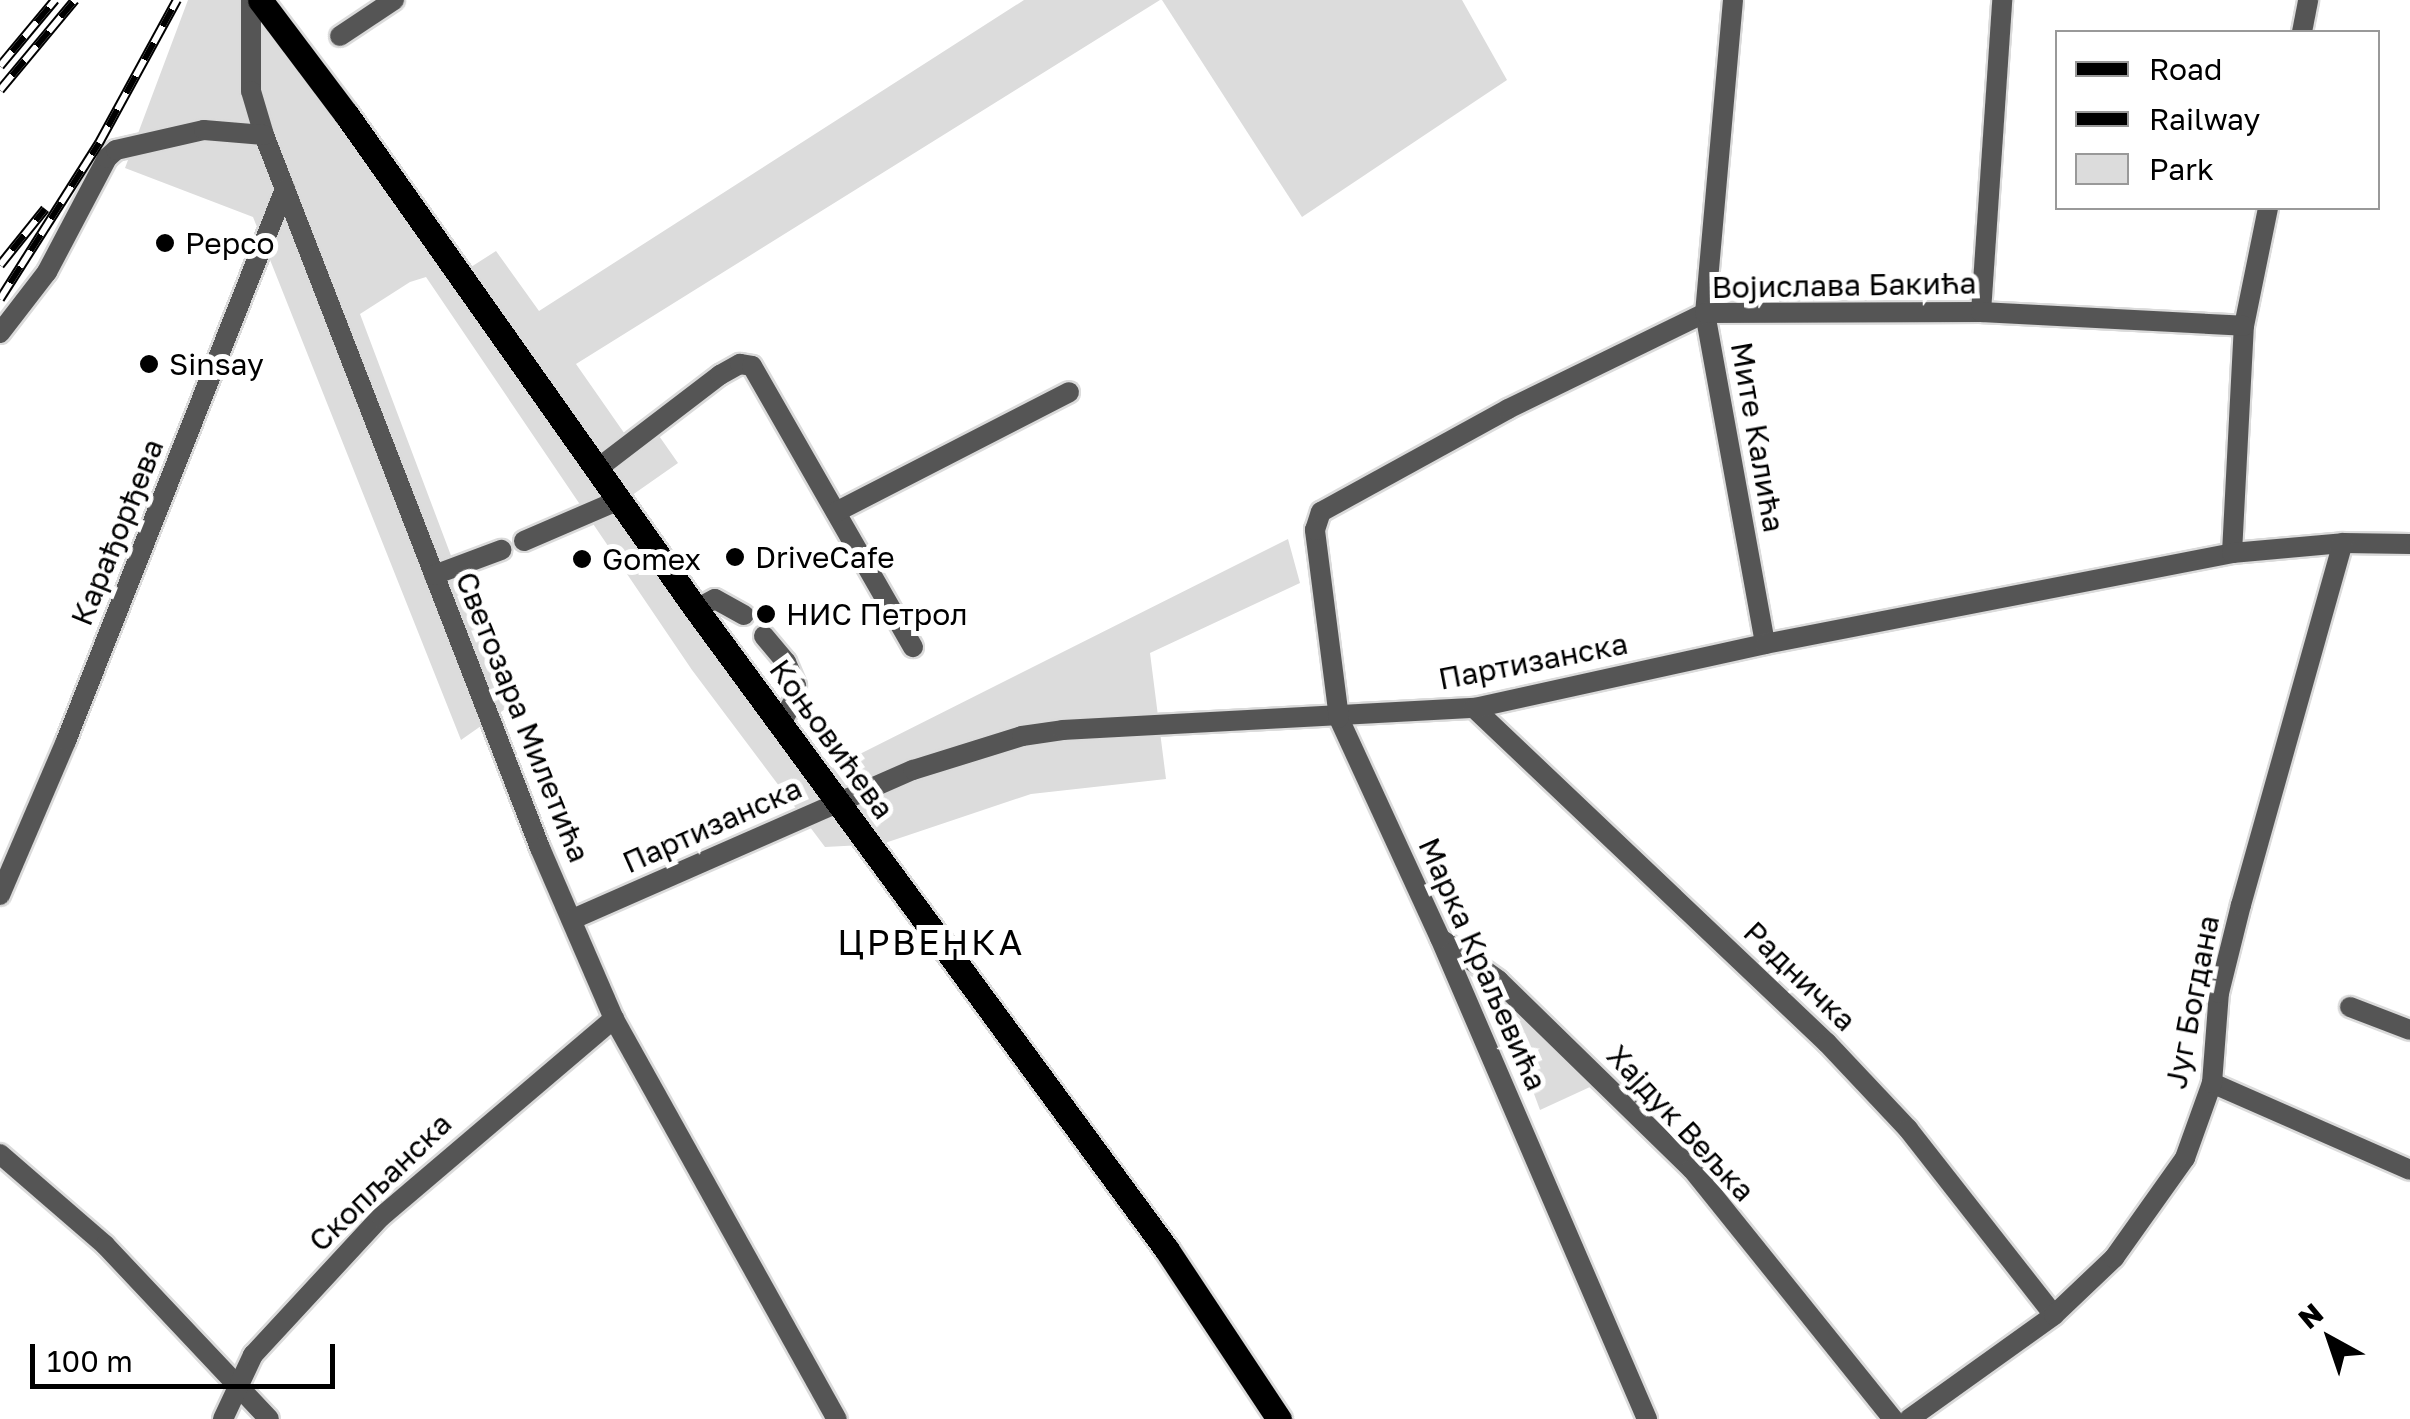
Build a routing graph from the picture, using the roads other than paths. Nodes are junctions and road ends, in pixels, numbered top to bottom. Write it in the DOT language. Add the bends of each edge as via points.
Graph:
graph roads {
  1 [pos="250,0"];
  2 [pos="260,0"];
  3 [pos="394,0"];
  4 [pos="1733,0"];
  5 [pos="2002,0"];
  6 [pos="2308,0"];
  7 [pos="2302,30"];
  8 [pos="340,36"];
  9 [pos="264,135"];
  10 [pos="284,190"];
  11 [pos="2268,210"];
  12 [pos="1981,312"];
  13 [pos="1705,313"];
  14 [pos="2244,326"];
  15 [pos="0,333"];
  16 [pos="1069,392"];
  17 [pos="597,469"];
  18 [pos="619,500"];
  19 [pos="836,512"];
  20 [pos="1318,520"];
  21 [pos="524,541"];
  22 [pos="2343,543"];
  23 [pos="2410,544"];
  24 [pos="500,550"];
  25 [pos="2232,553"];
  26 [pos="434,575"];
  27 [pos="696,608"];
  28 [pos="744,616"];
  29 [pos="764,636"];
  30 [pos="1764,644"];
  31 [pos="913,647"];
  32 [pos="1474,708"];
  33 [pos="1340,718"];
  34 [pos="780,723"];
  35 [pos="838,803"];
  36 [pos="0,895"];
  37 [pos="572,919"];
  38 [pos="1440,938"];
  39 [pos="2350,1007"];
  40 [pos="614,1019"];
  41 [pos="2410,1030"];
  42 [pos="2212,1083"];
  43 [pos="0,1154"];
  44 [pos="2410,1170"];
  45 [pos="2054,1315"];
  46 [pos="237,1387"];
  47 [pos="223,1419"];
  48 [pos="269,1419"];
  49 [pos="838,1419"];
  50 [pos="1279,1419"];
  51 [pos="1648,1419"];
  52 [pos="1893,1419"];
  53 [pos="1909,1419"];
  1 -- 9 [label="street, Светозара Милетића" via="250,91"];
  2 -- 17 [label="main road, Коњовићева"];
  3 -- 8 [label="street"];
  4 -- 13 [label="street, Мите Калића"];
  5 -- 12 [label="street"];
  6 -- 7 [label="street"];
  9 -- 10 [label="street, Светозара Милетића"];
  9 -- 15 [label="street" via="204,130 116,150 48,272"];
  10 -- 26 [label="street, Светозара Милетића"];
  10 -- 36 [label="street, Карађорђева"];
  11 -- 14 [label="street"];
  12 -- 13 [label="street, Војислава Бакића"];
  12 -- 14 [label="street, Војислава Бакића"];
  13 -- 20 [label="street, Војислава Бакића" via="1330,504"];
  13 -- 30 [label="street, Мите Калића"];
  14 -- 25 [label="street"];
  16 -- 19 [label="street"];
  17 -- 18 [label="main road, Коњовићева"];
  17 -- 19 [label="street" via="720,375 740,364 752,366"];
  18 -- 21 [label="street"];
  18 -- 27 [label="main road, Коњовићева"];
  19 -- 31 [label="street"];
  20 -- 33 [label="street, Марка Краљевића"];
  22 -- 23 [label="street, Партизанска"];
  22 -- 25 [label="street, Партизанска"];
  22 -- 42 [label="street, Југ Богдана" via="2219,993"];
  24 -- 26 [label="street"];
  25 -- 30 [label="street, Партизанска"];
  26 -- 37 [label="street, Светозара Милетића"];
  27 -- 28 [label="street" via="715,599"];
  27 -- 34 [label="main road, Коњовићева"];
  29 -- 34 [label="street" via="796,686"];
  30 -- 32 [label="street, Партизанска"];
  32 -- 33 [label="street, Партизанска"];
  32 -- 45 [label="street, Радничка" via="1828,1042 1908,1130"];
  33 -- 35 [label="street, Партизанска" via="1022,736 946,757"];
  33 -- 38 [label="street, Марка Краљевића"];
  34 -- 35 [label="main road, Коњовићева"];
  35 -- 37 [label="street, Партизанска"];
  35 -- 50 [label="main road, Коњовићева" via="1168,1250"];
  37 -- 40 [label="street, Светозара Милетића"];
  38 -- 51 [label="street, Марка Краљевића"];
  38 -- 52 [label="street, Хајдук Вељка" via="1498,980 1692,1169"];
  39 -- 41 [label="street"];
  40 -- 46 [label="street, Скопљанска" via="380,1218 253,1354"];
  40 -- 49 [label="street, Светозара Милетића"];
  42 -- 44 [label="street"];
  42 -- 45 [label="street, Југ Богдана" via="2185,1158 2154,1208"];
  43 -- 46 [label="street" via="105,1246"];
  45 -- 53 [label="street, Југ Богдана"];
  46 -- 47 [label="street, Скопљанска"];
  46 -- 48 [label="street"];
}
